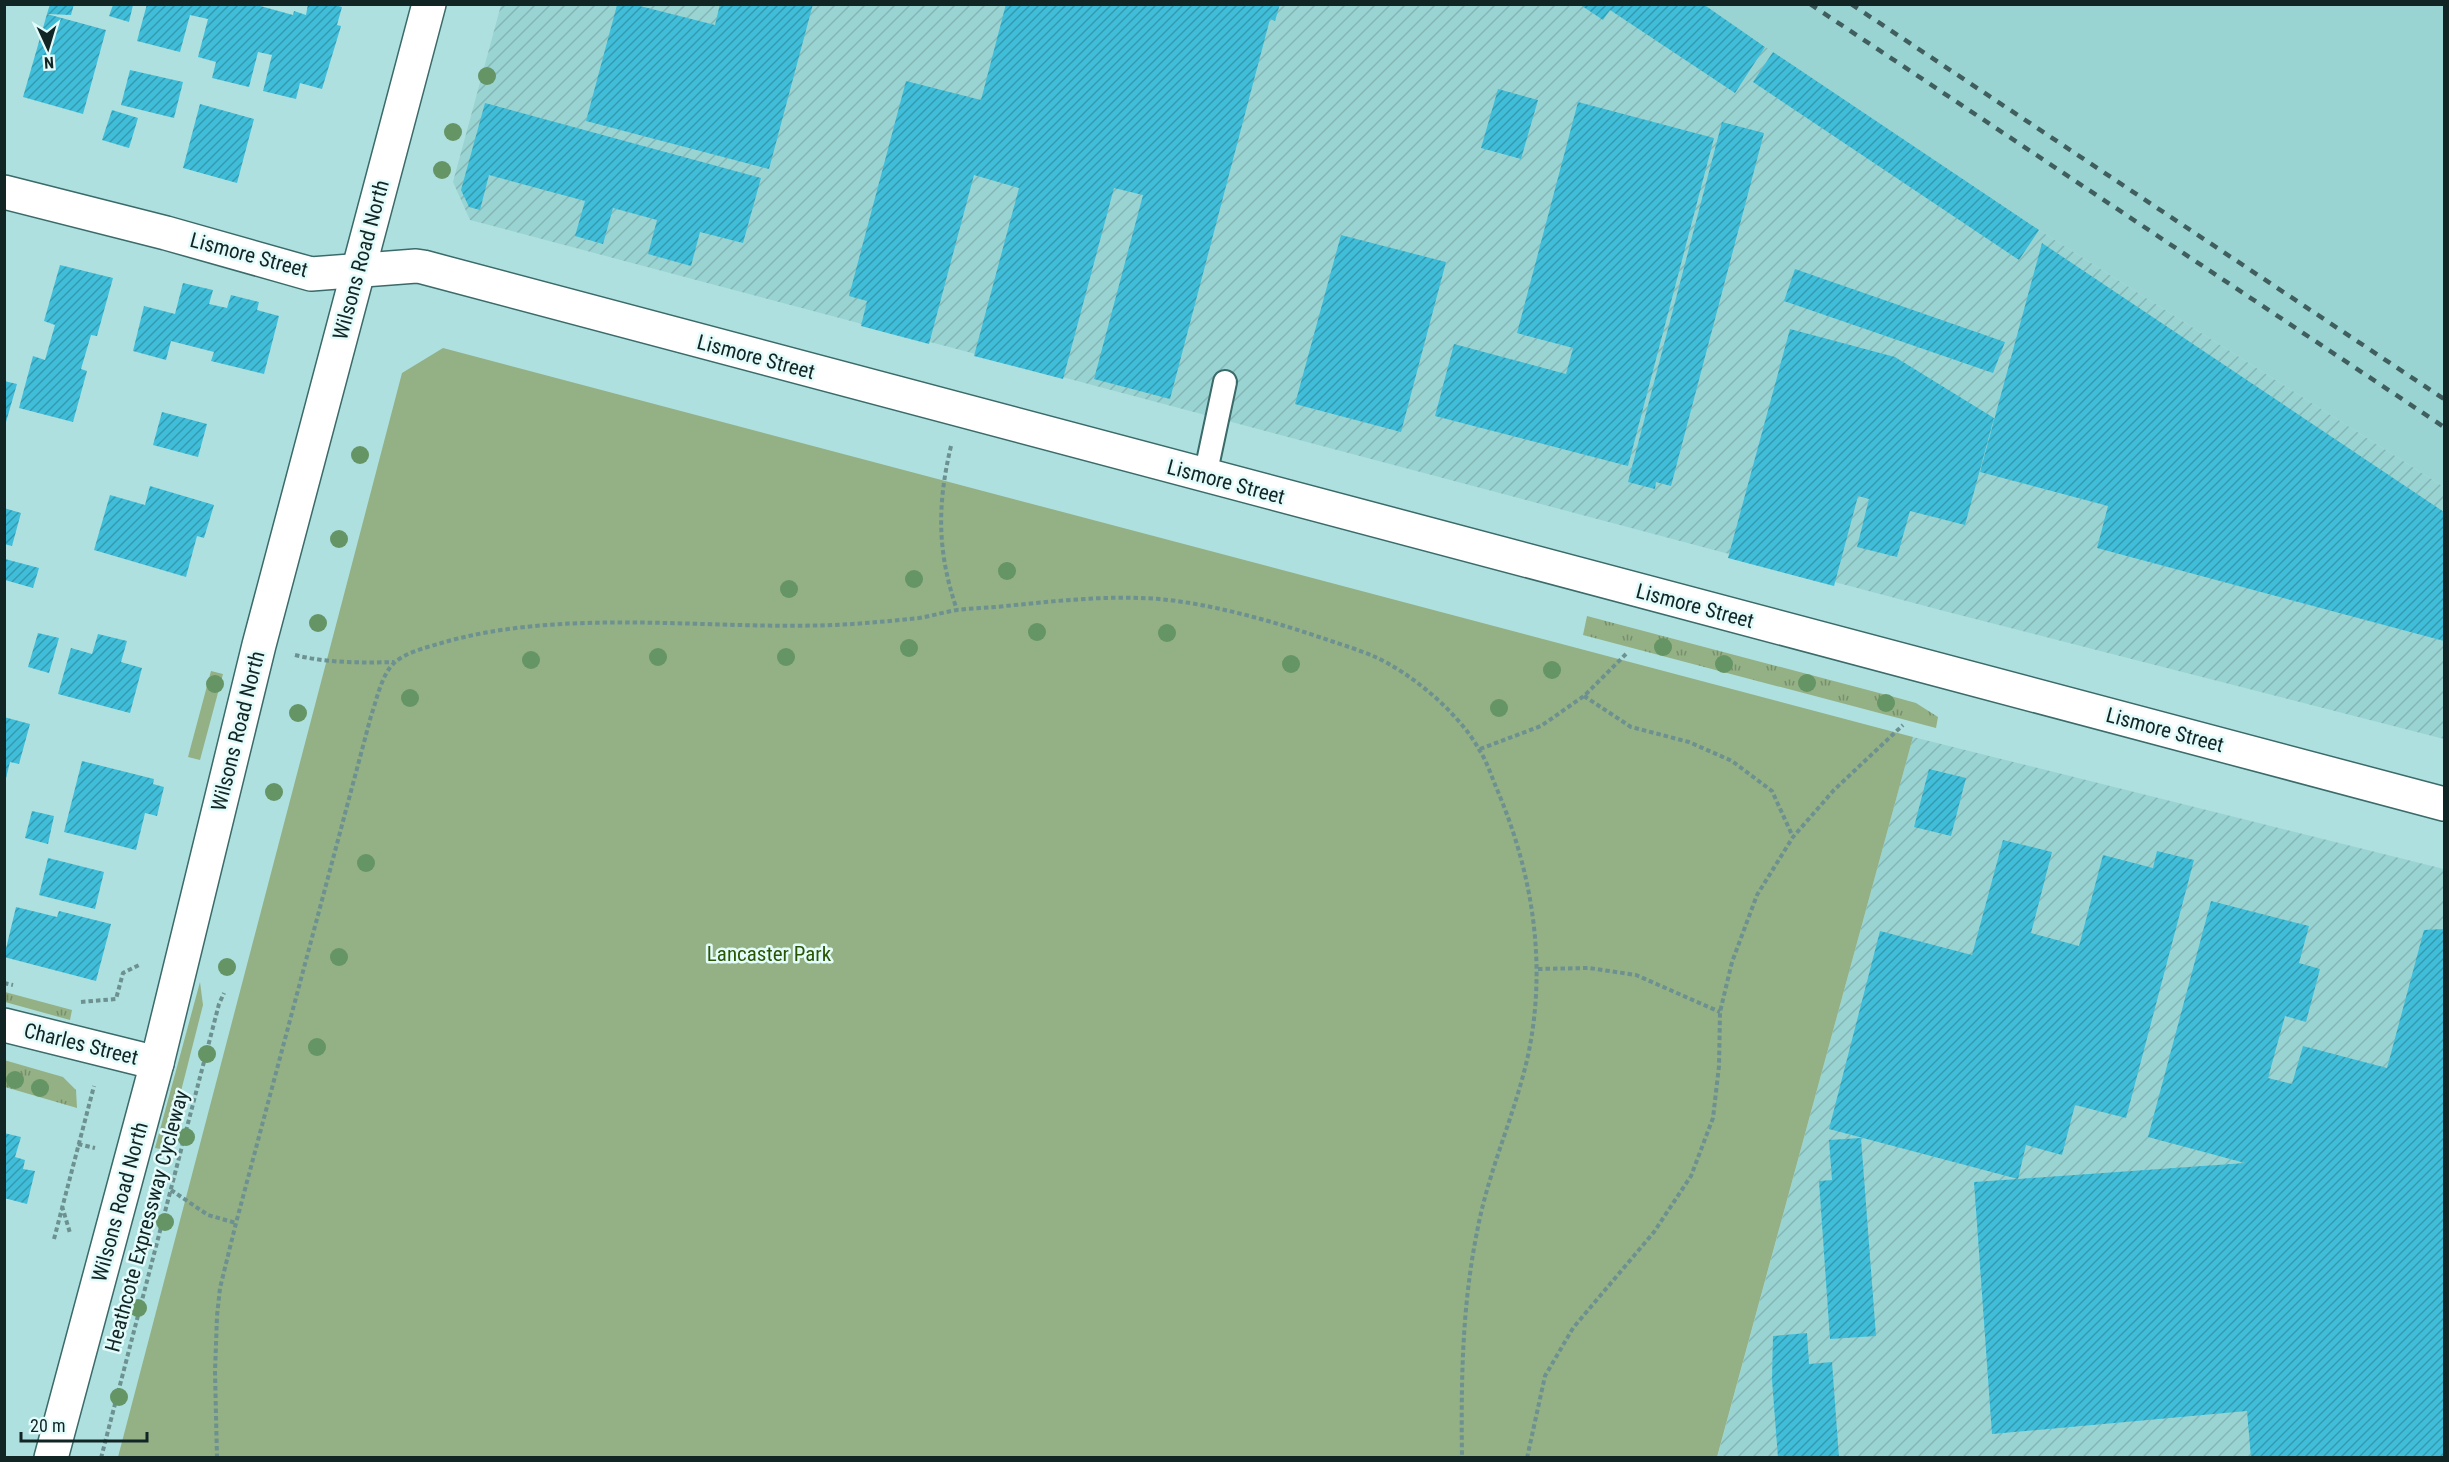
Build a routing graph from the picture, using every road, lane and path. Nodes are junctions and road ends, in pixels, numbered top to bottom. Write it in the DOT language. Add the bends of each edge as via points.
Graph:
graph roads {
  1 [pos="429,4"];
  2 [pos="4,192"];
  3 [pos="358,271"];
  4 [pos="1224,382"];
  5 [pos="960,411"];
  6 [pos="1204,476"];
  7 [pos="957,610"];
  8 [pos="259,645"];
  9 [pos="1628,652"];
  10 [pos="395,662"];
  11 [pos="1584,696"];
  12 [pos="1903,725"];
  13 [pos="1480,749"];
  14 [pos="2445,804"];
  15 [pos="1793,837"];
  16 [pos="1538,969"];
  17 [pos="123,972"];
  18 [pos="4,983"];
  19 [pos="16,986"];
  20 [pos="224,993"];
  21 [pos="71,1000"];
  22 [pos="1720,1012"];
  23 [pos="4,1024"];
  24 [pos="157,1063"];
  25 [pos="93,1090"];
  26 [pos="78,1144"];
  27 [pos="103,1151"];
  28 [pos="171,1190"];
  29 [pos="62,1206"];
  30 [pos="66,1220"];
  31 [pos="236,1223"];
  32 [pos="54,1239"];
  33 [pos="1462,1457"];
  34 [pos="51,1458"];
  35 [pos="101,1458"];
  36 [pos="217,1458"];
  37 [pos="1527,1458"];
  1 -- 3 [label="street, Wilsons Road North"];
  2 -- 3 [label="street, Lismore Street" via="311,274"];
  3 -- 5 [label="street, Lismore Street" via="423,267"];
  3 -- 8 [label="street, Wilsons Road North"];
  4 -- 6 [label="lane"];
  5 -- 6 [label="street, Lismore Street"];
  5 -- 7 [label="path" via="947,463 939,528"];
  6 -- 14 [label="street, Lismore Street"];
  7 -- 10 [label="path" via="834,625 610,624 519,628 448,641"];
  7 -- 13 [label="path" via="1043,601 1161,599 1258,620 1376,657 1440,702"];
  8 -- 10 [label="path" via="312,659"];
  8 -- 24 [label="street, Wilsons Road North"];
  9 -- 11 [label="path"];
  10 -- 31 [label="path" via="384,677 371,716"];
  11 -- 13 [label="path" via="1541,726"];
  11 -- 15 [label="path" via="1631,727 1689,742 1732,761 1772,790"];
  12 -- 15 [label="path" via="1834,790"];
  13 -- 16 [label="path" via="1505,808 1525,874"];
  15 -- 22 [label="path" via="1757,895 1732,962"];
  16 -- 22 [label="path" via="1589,968 1636,975"];
  16 -- 33 [label="path" via="1527,1062 1479,1220 1470,1268 1461,1368"];
  17 -- 21 [label="path" via="116,999 82,1003"];
  18 -- 19 [label="path"];
  20 -- 28 [label="path, Heathcote Expressway Cycleway"];
  22 -- 37 [label="path" via="1713,1118 1690,1176 1654,1232 1573,1328 1545,1376"];
  23 -- 24 [label="street, Charles Street"];
  24 -- 34 [label="street, Wilsons Road North"];
  25 -- 26 [label="path"];
  26 -- 27 [label="path"];
  26 -- 29 [label="path"];
  28 -- 31 [label="path" via="208,1215"];
  28 -- 35 [label="path, Heathcote Expressway Cycleway"];
  29 -- 30 [label="path"];
  29 -- 32 [label="path"];
  31 -- 36 [label="path" via="217,1316"];
}
